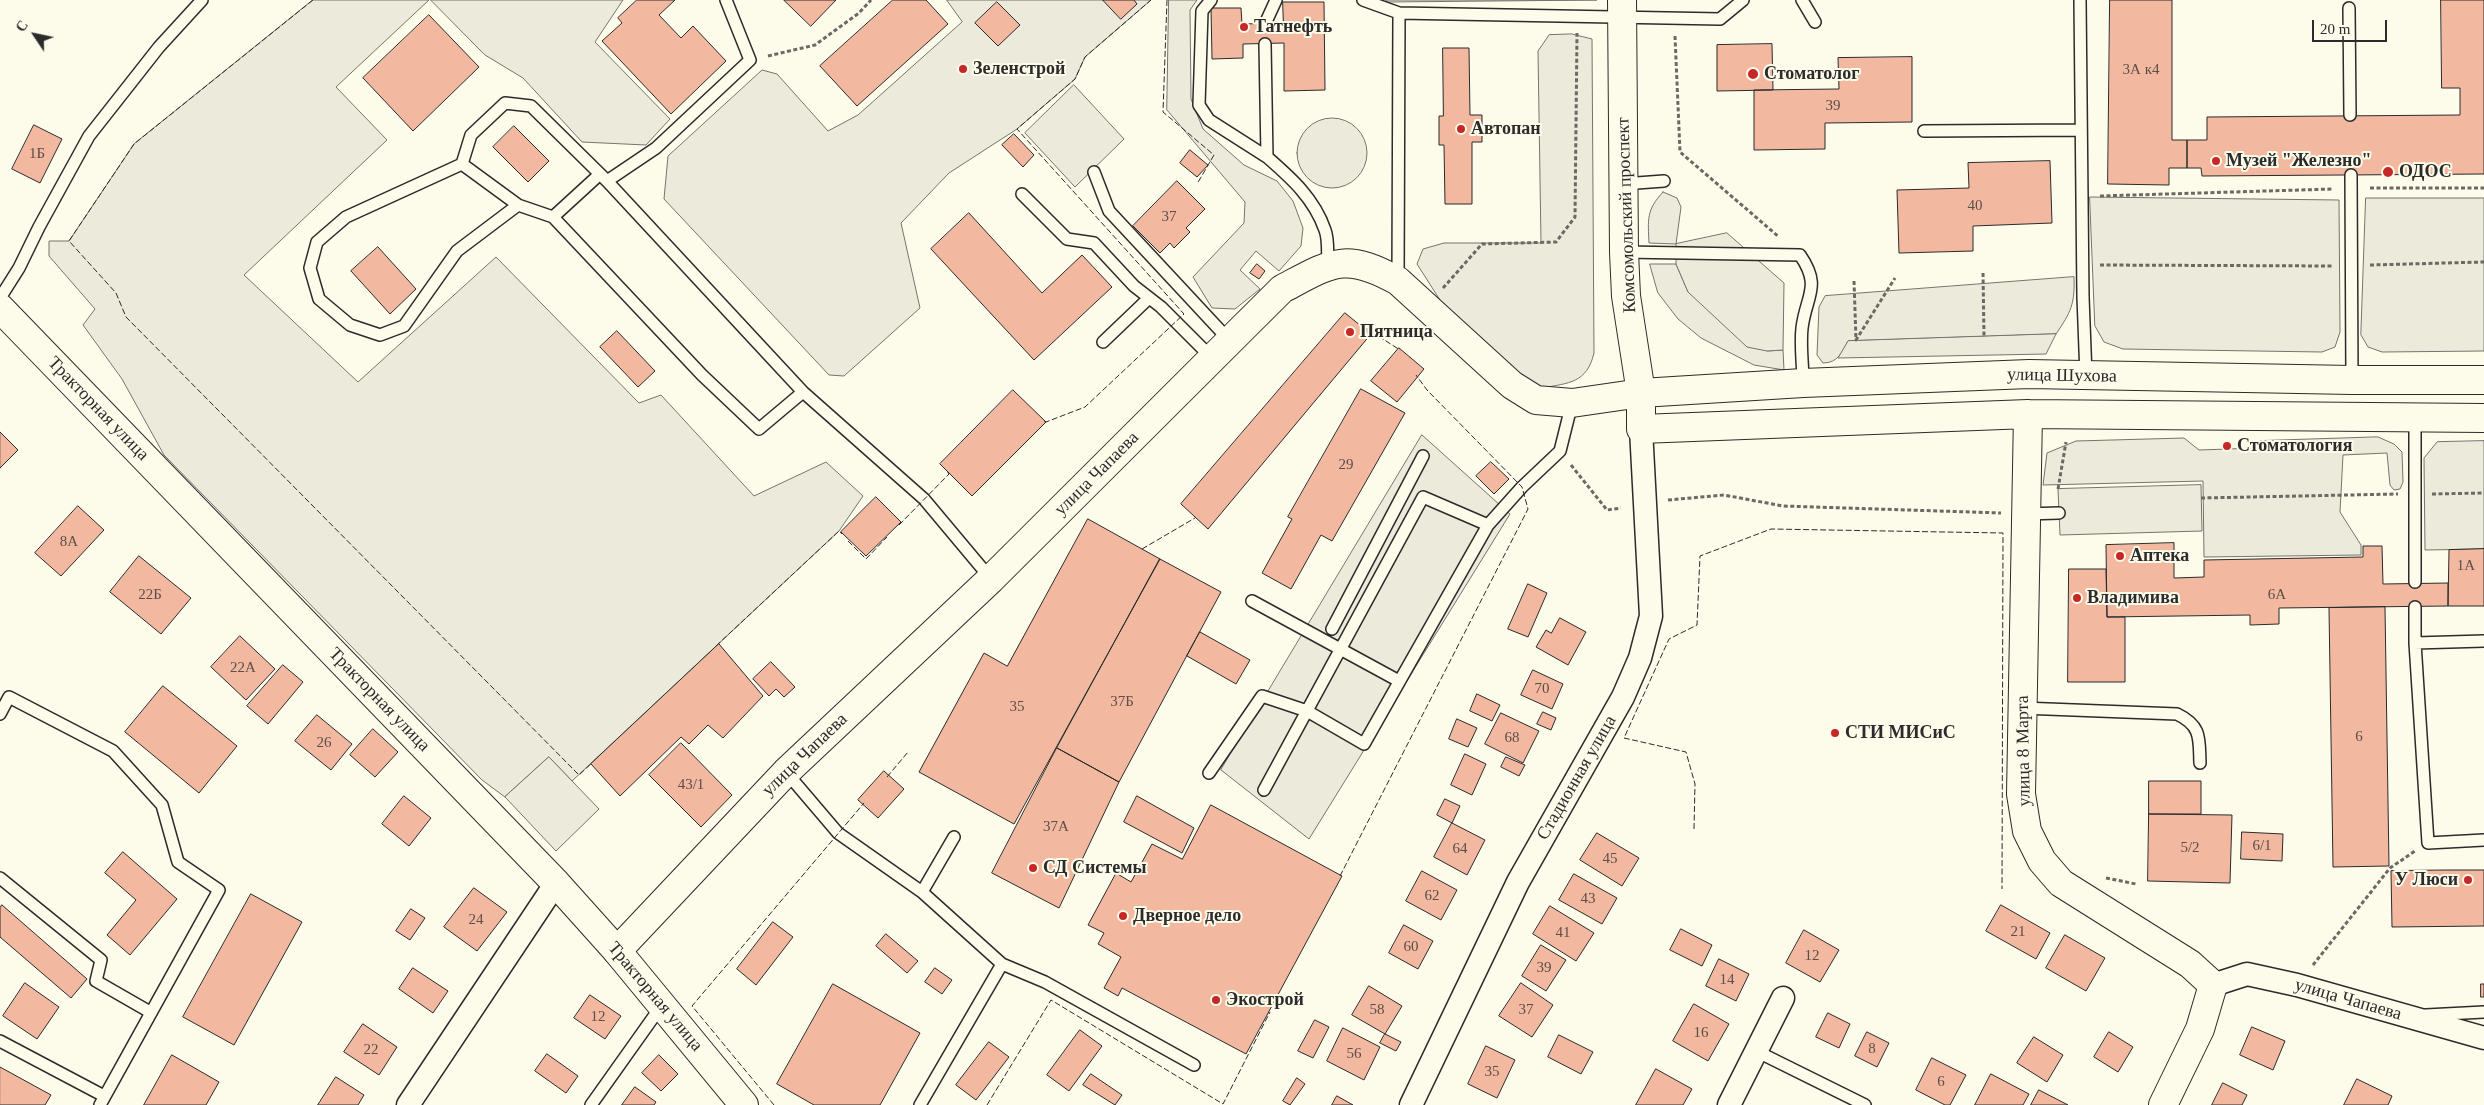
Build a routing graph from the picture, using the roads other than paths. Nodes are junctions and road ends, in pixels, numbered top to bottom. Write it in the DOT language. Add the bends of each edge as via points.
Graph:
graph roads {
  1 [pos="202,0"];
  2 [pos="726,0"];
  3 [pos="1211,0"];
  4 [pos="1276,0"];
  5 [pos="1363,0"];
  6 [pos="1743,0"];
  7 [pos="1802,0"];
  8 [pos="2080,0"];
  9 [pos="2349,8"];
  10 [pos="1622,9"];
  11 [pos="1399,13"];
  12 [pos="1815,22"];
  13 [pos="1265,24"];
  14 [pos="1265,44"];
  15 [pos="2350,116"];
  16 [pos="2081,130"];
  17 [pos="1924,131"];
  18 [pos="1266,157"];
  19 [pos="462,164"];
  20 [pos="1094,172"];
  21 [pos="2351,175"];
  22 [pos="604,178"];
  23 [pos="1664,182"];
  24 [pos="1623,184"];
  25 [pos="1022,194"];
  26 [pos="518,205"];
  27 [pos="552,217"];
  28 [pos="1624,252"];
  29 [pos="1328,265"];
  30 [pos="1398,281"];
  31 [pos="0,298"];
  32 [pos="1149,298"];
  33 [pos="0,308"];
  34 [pos="1103,342"];
  35 [pos="1222,351"];
  36 [pos="2086,376"];
  37 [pos="2352,380"];
  38 [pos="2484,380"];
  39 [pos="1803,383"];
  40 [pos="803,392"];
  41 [pos="1641,392"];
  42 [pos="1572,403"];
  43 [pos="2028,414"];
  44 [pos="2415,418"];
  45 [pos="2484,418"];
  46 [pos="1641,429"];
  47 [pos="1423,456"];
  48 [pos="1405,490"];
  49 [pos="1423,497"];
  50 [pos="2059,513"];
  51 [pos="2026,514"];
  52 [pos="1488,525"];
  53 [pos="991,579"];
  54 [pos="2415,582"];
  55 [pos="1252,601"];
  56 [pos="2415,607"];
  57 [pos="1332,628"];
  58 [pos="2484,641"];
  59 [pos="2415,643"];
  60 [pos="1340,648"];
  61 [pos="1399,681"];
  62 [pos="2022,708"];
  63 [pos="1306,711"];
  64 [pos="0,714"];
  65 [pos="2200,763"];
  66 [pos="786,772"];
  67 [pos="1209,773"];
  68 [pos="1264,790"];
  69 [pos="954,837"];
  70 [pos="2484,840"];
  71 [pos="0,878"];
  72 [pos="556,883"];
  73 [pos="922,892"];
  74 [pos="617,951"];
  75 [pos="1002,964"];
  76 [pos="2213,985"];
  77 [pos="1783,998"];
  78 [pos="662,1005"];
  79 [pos="150,1012"];
  80 [pos="2484,1012"];
  81 [pos="2404,1016"];
  82 [pos="2484,1038"];
  83 [pos="0,1041"];
  84 [pos="1756,1052"];
  85 [pos="1194,1065"];
  86 [pos="102,1100"];
  87 [pos="408,1105"];
  88 [pos="591,1105"];
  89 [pos="744,1105"];
  90 [pos="920,1105"];
  91 [pos="1411,1105"];
  92 [pos="1729,1105"];
  93 [pos="1865,1105"];
  94 [pos="2163,1105"];
  1 -- 31 [label="lane" via="159,47 89,136"];
  2 -- 22 [label="lane" via="750,60 656,148"];
  3 -- 18 [label="lane" via="1202,11 1199,105 1209,120"];
  4 -- 13 [label="lane"];
  5 -- 11 [label="lane"];
  6 -- 10 [label="lane" via="1720,19 1674,18"];
  7 -- 12 [label="lane"];
  8 -- 16 [label="lane"];
  9 -- 15 [label="lane"];
  10 -- 11 [label="lane" via="1577,16"];
  10 -- 24 [label="main road, Комсомольский проспект"];
  11 -- 30 [label="lane"];
  14 -- 18 [label="lane"];
  16 -- 17 [label="lane"];
  16 -- 36 [label="lane"];
  18 -- 29 [label="lane" via="1312,202 1326,231"];
  19 -- 22 [label="lane" via="471,135 505,103 531,106"];
  19 -- 26 [label="lane"];
  19 -- 26 [label="lane" via="346,217 317,242 310,268 319,299 350,325 380,334 404,326 456,251"];
  20 -- 35 [label="lane" via="1109,212"];
  21 -- 37 [label="lane"];
  22 -- 27 [label="lane"];
  22 -- 40 [label="lane"];
  23 -- 24 [label="lane"];
  24 -- 28 [label="main road, Комсомольский проспект"];
  25 -- 32 [label="lane" via="1067,239 1094,243"];
  26 -- 27 [label="lane"];
  27 -- 40 [label="lane" via="702,375 759,429"];
  28 -- 39 [label="lane" via="1800,255 1810,269 1813,284 1802,329"];
  28 -- 41 [label="main road, Комсомольский проспект" via="1626,296"];
  29 -- 30 [label="main road, улица Чапаева" via="1352,263 1375,268"];
  29 -- 35 [label="main road, улица Чапаева" via="1282,289"];
  30 -- 42 [label="main road, улица Чапаева" via="1512,385 1536,400"];
  32 -- 34 [label="lane"];
  32 -- 35 [label="lane"];
  33 -- 72 [label="main road, Тракторная улица"];
  35 -- 53 [label="main road, улица Чапаева"];
  36 -- 37 [label="main road, улица Шухова"];
  36 -- 39 [label="main road, улица Шухова" via="2030,374"];
  37 -- 38 [label="main road, улица Шухова"];
  39 -- 41 [label="main road, улица Шухова"];
  40 -- 53 [label="lane" via="924,499"];
  41 -- 42 [label="main road, улица Чапаева"];
  41 -- 46 [label="main road, Комсомольский проспект"];
  42 -- 52 [label="lane" via="1560,451"];
  43 -- 44 [label="main road"];
  43 -- 46 [label="main road"];
  43 -- 51 [label="main road, улица 8 Марта"];
  44 -- 45 [label="main road"];
  44 -- 54 [label="lane"];
  46 -- 91 [label="street, Стадионная улица" via="1651,616 1640,658 1624,697 1518,882"];
  47 -- 48 [label="lane"];
  48 -- 49 [label="lane"];
  48 -- 57 [label="lane"];
  49 -- 52 [label="lane"];
  49 -- 60 [label="lane"];
  50 -- 51 [label="lane"];
  51 -- 62 [label="main road, улица 8 Марта"];
  52 -- 61 [label="lane"];
  53 -- 66 [label="main road, улица Чапаева"];
  55 -- 60 [label="lane"];
  56 -- 59 [label="lane"];
  58 -- 59 [label="lane"];
  59 -- 70 [label="lane" via="2428,843"];
  60 -- 61 [label="lane"];
  60 -- 63 [label="lane"];
  61 -- 63 [label="lane" via="1364,744"];
  62 -- 65 [label="lane" via="2177,714 2191,720 2199,733"];
  62 -- 76 [label="main road, улица 8 Марта" via="2021,794 2027,831 2042,861 2061,883 2190,964"];
  63 -- 67 [label="lane" via="1262,696"];
  63 -- 68 [label="lane"];
  64 -- 79 [label="lane" via="9,697 113,751 162,804 178,862 219,890"];
  66 -- 73 [label="lane" via="838,833"];
  66 -- 74 [label="main road, улица Чапаева"];
  69 -- 73 [label="lane"];
  71 -- 79 [label="lane" via="101,960 96,981"];
  72 -- 74 [label="main road, Тракторная улица"];
  72 -- 87 [label="street"];
  73 -- 75 [label="lane"];
  74 -- 78 [label="main road, Тракторная улица"];
  75 -- 85 [label="lane" via="1046,982"];
  75 -- 90 [label="lane"];
  76 -- 81 [label="street, улица Чапаева" via="2246,974"];
  76 -- 94 [label="main road" via="2200,1030"];
  77 -- 84 [label="street"];
  78 -- 88 [label="lane"];
  78 -- 89 [label="main road, Тракторная улица"];
  79 -- 86 [label="lane"];
  80 -- 81 [label="lane"];
  81 -- 82 [label="street, улица Чапаева"];
  83 -- 86 [label="lane"];
  84 -- 92 [label="street"];
  84 -- 93 [label="lane"];
}
